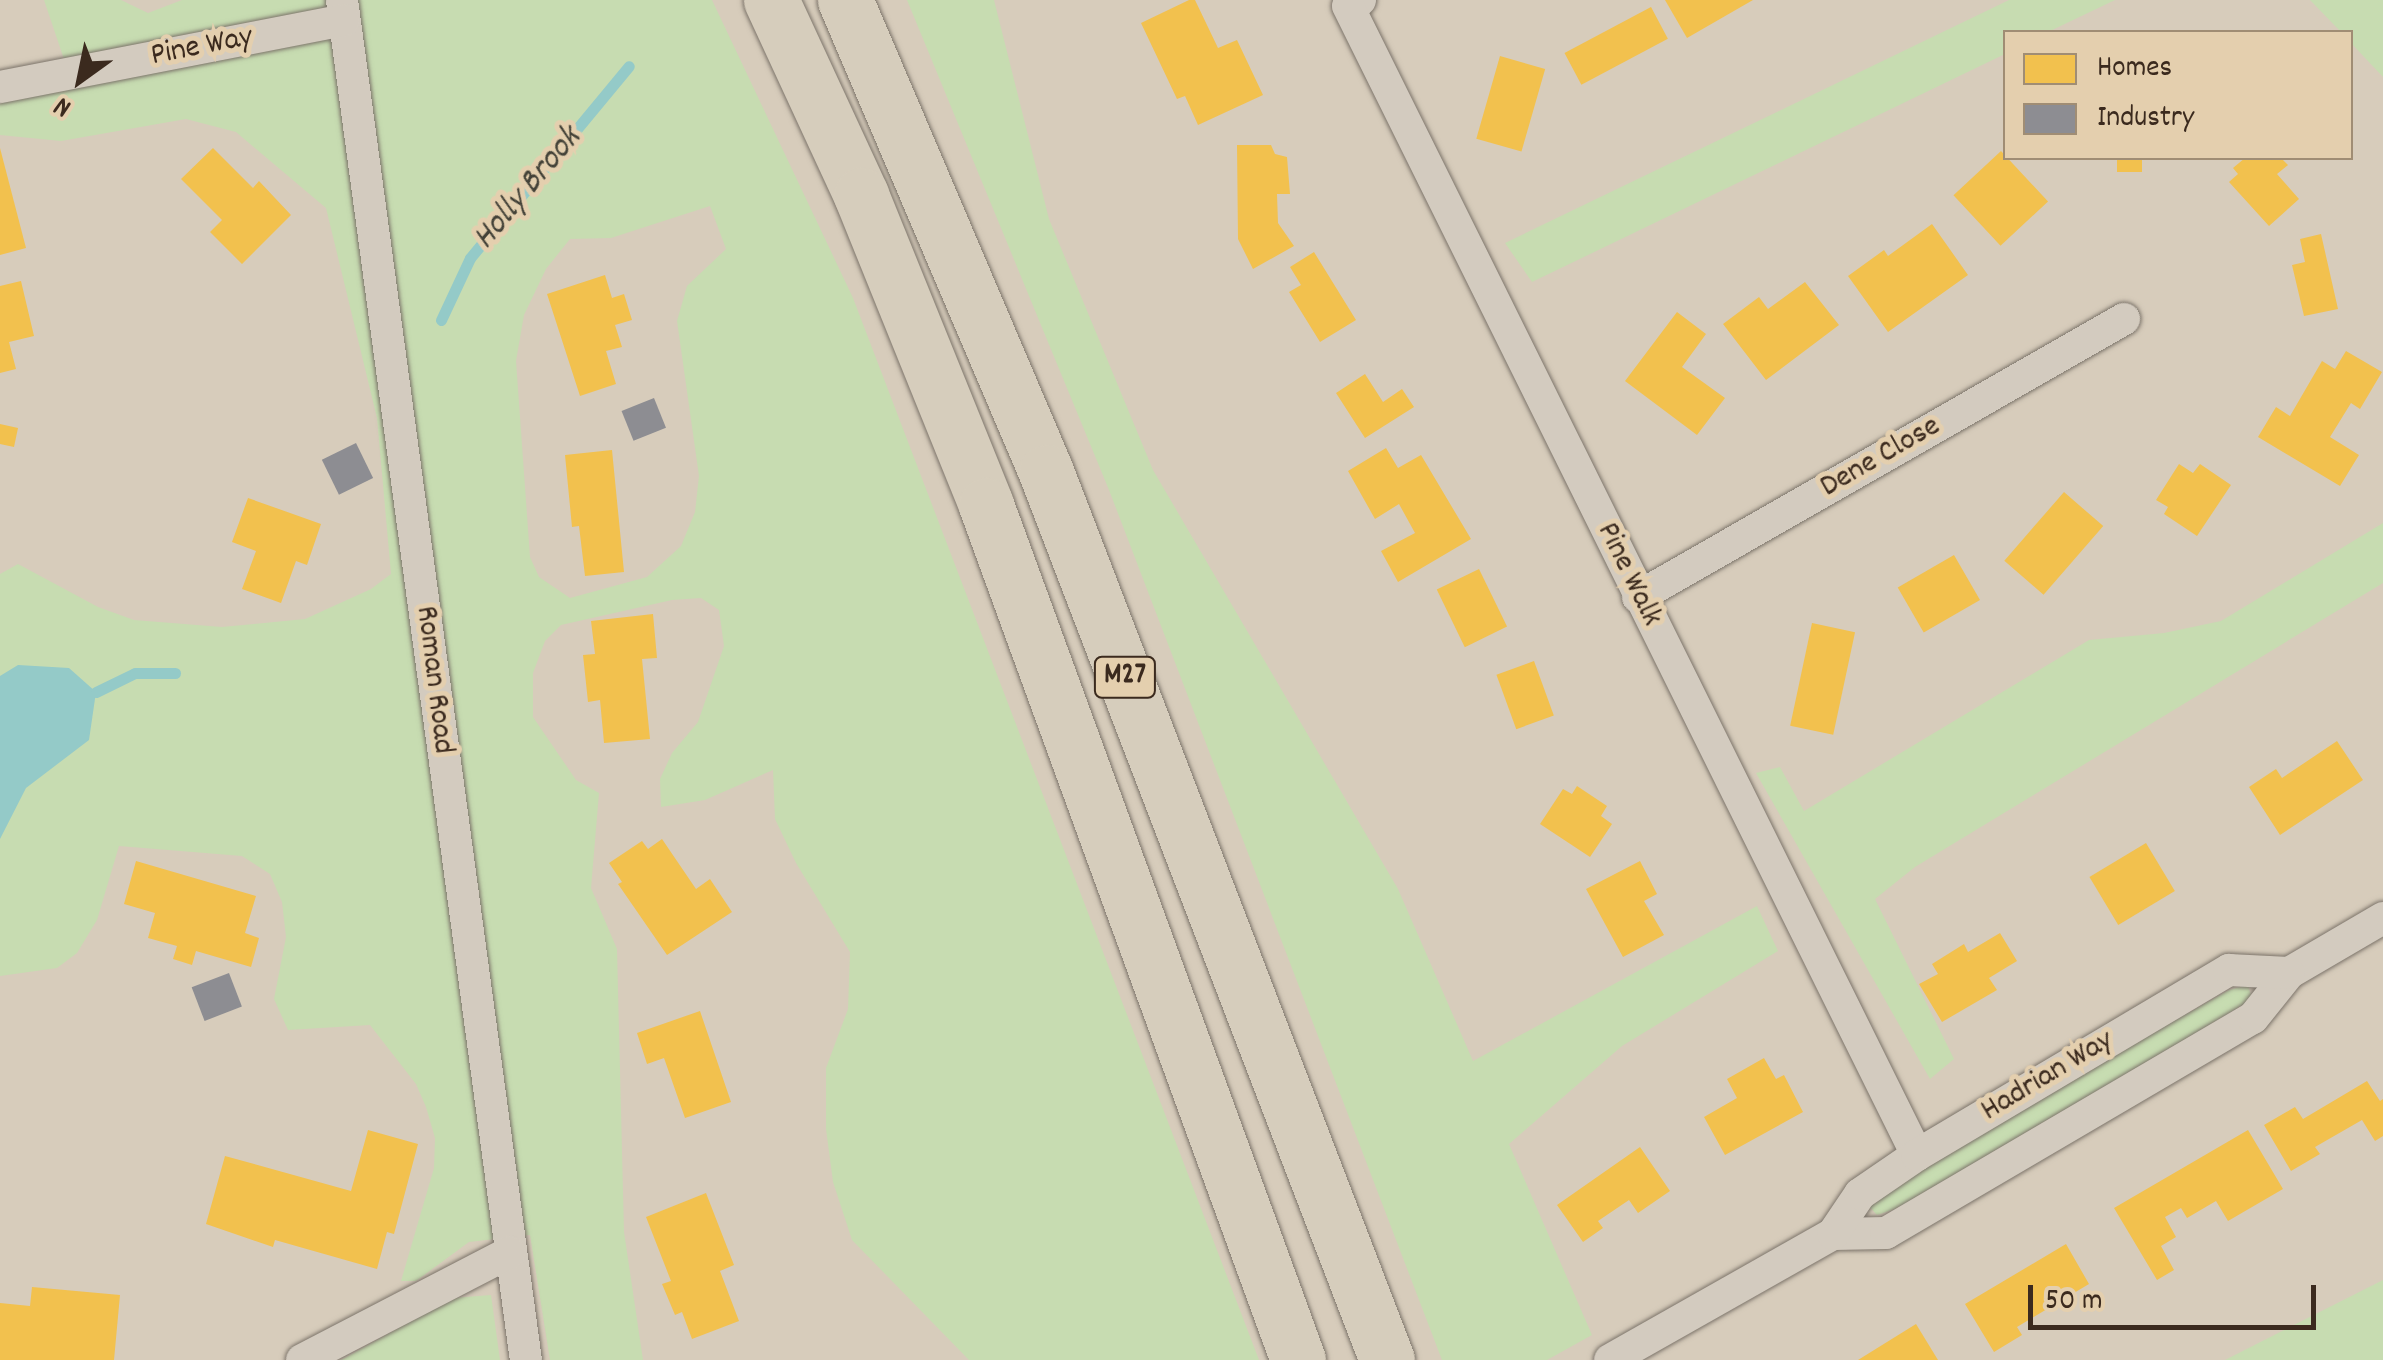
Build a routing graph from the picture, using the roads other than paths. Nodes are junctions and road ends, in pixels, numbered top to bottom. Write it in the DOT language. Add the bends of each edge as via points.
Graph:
graph roads {
  1 [pos="771,0"];
  2 [pos="845,0"];
  3 [pos="1351,2"];
  4 [pos="343,10"];
  5 [pos="0,87"];
  6 [pos="2124,319"];
  7 [pos="1638,597"];
  8 [pos="2383,918"];
  9 [pos="2289,973"];
  10 [pos="1917,1155"];
  11 [pos="1833,1234"];
  12 [pos="510,1252"];
  13 [pos="302,1360"];
  14 [pos="526,1360"];
  15 [pos="1298,1360"];
  16 [pos="1388,1360"];
  17 [pos="1610,1360"];
  1 -- 15 [label="highway, M27" via="861,195 986,504"];
  2 -- 16 [label="highway, M27" via="1046,472"];
  3 -- 7 [label="street, Pine Walk"];
  4 -- 5 [label="street, Pine Way"];
  4 -- 12 [label="street, Roman Road"];
  6 -- 7 [label="street, Dene Close"];
  7 -- 10 [label="street, Pine Walk"];
  8 -- 9 [label="street, Hadrian Way"];
  9 -- 10 [label="street, Hadrian Way" via="2229,970"];
  9 -- 11 [label="street, Hadrian Way" via="2254,1018 1886,1233"];
  10 -- 11 [label="street, Hadrian Way" via="1860,1194"];
  11 -- 17 [label="street, Hadrian Way"];
  12 -- 13 [label="street"];
  12 -- 14 [label="street, Roman Road"];
}
